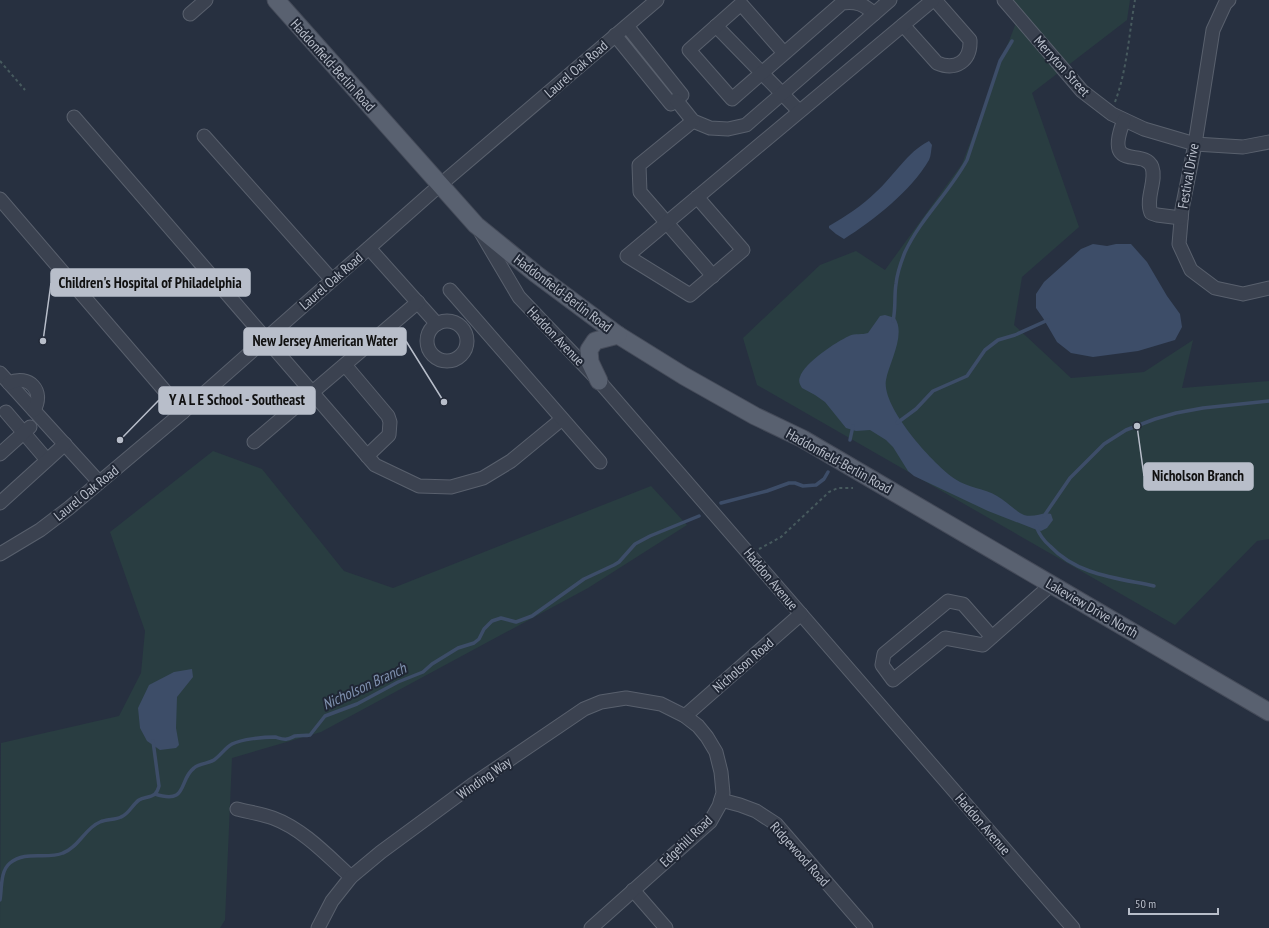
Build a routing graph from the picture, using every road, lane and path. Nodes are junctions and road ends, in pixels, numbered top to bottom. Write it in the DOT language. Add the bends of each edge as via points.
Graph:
graph roads {
  1 [pos="206,0"];
  2 [pos="276,0"];
  3 [pos="657,0"];
  4 [pos="890,0"];
  5 [pos="934,0"];
  6 [pos="1004,0"];
  7 [pos="1135,0"];
  8 [pos="1229,0"];
  9 [pos="190,14"];
  10 [pos="874,14"];
  11 [pos="903,25"];
  12 [pos="627,26"];
  13 [pos="716,26"];
  14 [pos="615,35"];
  15 [pos="784,53"];
  16 [pos="0,61"];
  17 [pos="762,73"];
  18 [pos="26,90"];
  19 [pos="782,93"];
  20 [pos="677,101"];
  21 [pos="799,111"];
  22 [pos="1108,111"];
  23 [pos="74,117"];
  24 [pos="1124,120"];
  25 [pos="693,121"];
  26 [pos="204,136"];
  27 [pos="1269,142"];
  28 [pos="1194,144"];
  29 [pos="440,185"];
  30 [pos="698,197"];
  31 [pos="0,199"];
  32 [pos="1181,218"];
  33 [pos="667,222"];
  34 [pos="476,225"];
  35 [pos="369,248"];
  36 [pos="713,276"];
  37 [pos="332,280"];
  38 [pos="1269,288"];
  39 [pos="450,290"];
  40 [pos="418,302"];
  41 [pos="472,315"];
  42 [pos="437,324"];
  43 [pos="459,326"];
  44 [pos="618,335"];
  45 [pos="266,339"];
  46 [pos="345,365"];
  47 [pos="0,373"];
  48 [pos="599,380"];
  49 [pos="9,383"];
  50 [pos="312,392"];
  51 [pos="23,398"];
  52 [pos="34,410"];
  53 [pos="183,412"];
  54 [pos="3,415"];
  55 [pos="562,419"];
  56 [pos="27,430"];
  57 [pos="254,442"];
  58 [pos="65,444"];
  59 [pos="0,454"];
  60 [pos="367,456"];
  61 [pos="47,460"];
  62 [pos="600,462"];
  63 [pos="99,482"];
  64 [pos="853,488"];
  65 [pos="0,503"];
  66 [pos="914,504"];
  67 [pos="754,546"];
  68 [pos="0,554"];
  69 [pos="1052,584"];
  70 [pos="801,614"];
  71 [pos="992,637"];
  72 [pos="1269,712"];
  73 [pos="684,716"];
  74 [pos="721,800"];
  75 [pos="237,809"];
  76 [pos="351,877"];
  77 [pos="633,890"];
  78 [pos="318,928"];
  79 [pos="591,928"];
  80 [pos="666,928"];
  81 [pos="866,928"];
  82 [pos="1073,928"];
  1 -- 9 [label="street"];
  2 -- 29 [label="main road, Haddonfield-Berlin Road"];
  3 -- 12 [label="street, Laurel Oak Road"];
  4 -- 10 [label="street"];
  5 -- 11 [label="street"];
  5 -- 11 [label="street" via="970,40 968,54 964,60 951,66 937,63"];
  6 -- 22 [label="street, Merryton Street" via="1082,91"];
  7 -- 22 [label="path" via="1119,90 1115,102"];
  8 -- 28 [label="street, Festival Drive" via="1213,30"];
  10 -- 15 [label="street" via="860,3 842,3"];
  10 -- 19 [label="street"];
  11 -- 21 [label="street"];
  12 -- 14 [label="street, Laurel Oak Road"];
  12 -- 20 [label="street" via="682,96"];
  13 -- 15 [label="street" via="741,4"];
  13 -- 17 [label="street"];
  13 -- 17 [label="street" via="689,50 732,99"];
  14 -- 20 [label="street" via="671,104"];
  14 -- 29 [label="street, Laurel Oak Road"];
  15 -- 17 [label="street"];
  16 -- 18 [label="path"];
  17 -- 19 [label="street"];
  19 -- 21 [label="street"];
  19 -- 25 [label="street" via="746,125 728,129 710,128"];
  20 -- 25 [label="street"];
  21 -- 30 [label="street"];
  22 -- 24 [label="street, Merryton Street"];
  23 -- 45 [label="street"];
  24 -- 28 [label="street, Merryton Street" via="1144,129"];
  24 -- 32 [label="street" via="1117,146 1121,153 1147,161 1151,165 1153,171 1149,207 1152,213"];
  25 -- 33 [label="street" via="639,165 640,192"];
  26 -- 37 [label="street"];
  27 -- 28 [label="street, Merryton Street" via="1243,147"];
  28 -- 32 [label="street, Festival Drive"];
  29 -- 34 [label="main road, Haddonfield-Berlin Road"];
  29 -- 35 [label="street, Laurel Oak Road"];
  30 -- 33 [label="street"];
  30 -- 36 [label="street" via="743,250"];
  31 -- 53 [label="street"];
  32 -- 38 [label="street, Festival Drive" via="1179,244 1192,270 1215,288 1243,294"];
  33 -- 36 [label="street"];
  33 -- 36 [label="street" via="627,256 690,295"];
  34 -- 44 [label="main road, Haddonfield-Berlin Road"];
  34 -- 48 [label="street, Haddon Avenue" via="519,297"];
  35 -- 37 [label="street, Laurel Oak Road"];
  35 -- 40 [label="street"];
  37 -- 45 [label="street, Laurel Oak Road"];
  39 -- 41 [label="street"];
  40 -- 42 [label="street"];
  40 -- 46 [label="street"];
  41 -- 43 [label="street"];
  41 -- 55 [label="street"];
  42 -- 43 [label="street" via="448,321"];
  42 -- 43 [label="street" via="429,332 427,344 436,358 448,361 459,357 466,347 466,335"];
  44 -- 48 [label="main road" via="595,342 589,350 590,362"];
  44 -- 66 [label="main road, Haddonfield-Berlin Road" via="684,376 755,416 803,439"];
  45 -- 50 [label="street"];
  45 -- 53 [label="street, Laurel Oak Road"];
  46 -- 50 [label="street"];
  46 -- 60 [label="street" via="388,416 390,422 389,435"];
  47 -- 49 [label="street"];
  48 -- 70 [label="street, Haddon Avenue"];
  49 -- 51 [label="street"];
  49 -- 52 [label="street" via="20,380 31,384 38,393"];
  50 -- 57 [label="street"];
  50 -- 60 [label="street"];
  51 -- 52 [label="street"];
  51 -- 54 [label="street"];
  52 -- 58 [label="street"];
  53 -- 63 [label="street, Laurel Oak Road"];
  54 -- 56 [label="street"];
  55 -- 60 [label="street" via="511,461 483,478 452,487 419,486 375,465"];
  55 -- 62 [label="street"];
  56 -- 59 [label="street"];
  56 -- 61 [label="street"];
  58 -- 61 [label="street"];
  58 -- 63 [label="street"];
  61 -- 65 [label="street"];
  63 -- 68 [label="street, Laurel Oak Road" via="40,530"];
  64 -- 67 [label="path" via="838,488 829,492 781,536 757,550"];
  66 -- 69 [label="main road, Lakeview Drive North"];
  69 -- 71 [label="street"];
  69 -- 72 [label="main road, Lakeview Drive North"];
  70 -- 73 [label="street, Nicholson Road"];
  70 -- 82 [label="street, Haddon Avenue"];
  71 -- 71 [label="street" via="983,645 945,638 893,680 882,665 884,654 948,601 963,604"];
  73 -- 74 [label="street, Edgehill Road" via="698,726 716,752 721,772"];
  73 -- 76 [label="street, Winding Way" via="661,704 626,698 601,702 584,709 472,785"];
  74 -- 77 [label="street, Edgehill Road" via="710,822"];
  74 -- 81 [label="street, Ridgewood Road" via="756,811 776,824"];
  75 -- 76 [label="street" via="273,818 294,828"];
  76 -- 78 [label="street, Winding Way" via="332,901"];
  77 -- 79 [label="street, Edgehill Road"];
  77 -- 80 [label="street"];
}
